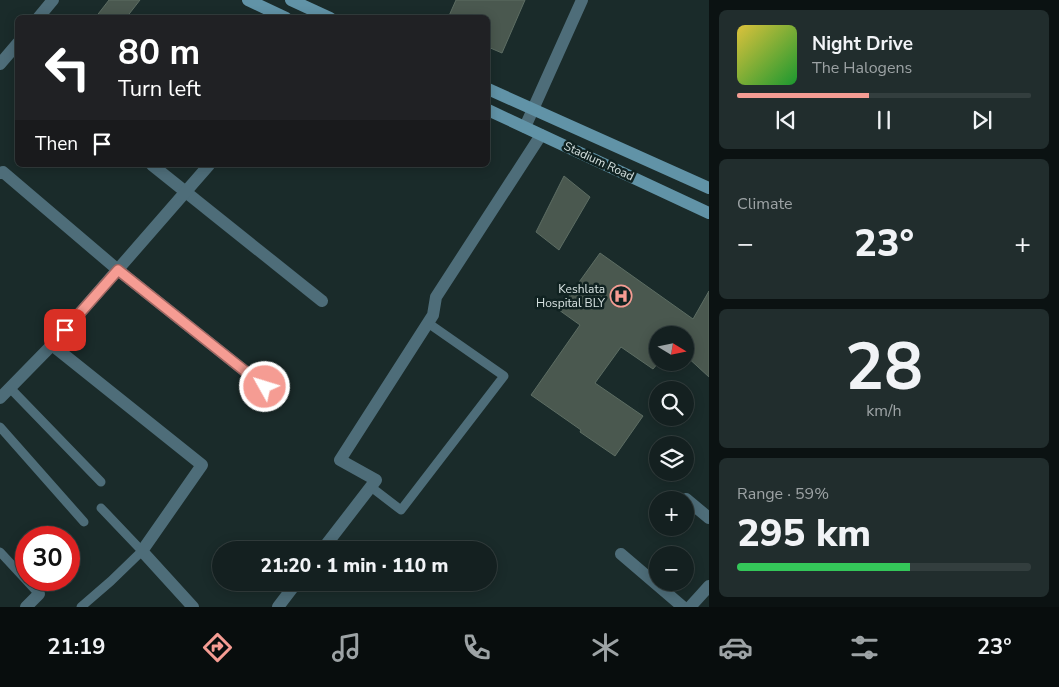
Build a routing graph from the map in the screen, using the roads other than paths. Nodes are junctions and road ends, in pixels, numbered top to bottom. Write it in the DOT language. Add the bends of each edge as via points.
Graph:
graph roads {
  1 [pos="53,0"];
  2 [pos="248,0"];
  3 [pos="292,0"];
  4 [pos="582,0"];
  5 [pos="40,15"];
  6 [pos="280,15"];
  7 [pos="324,15"];
  8 [pos="15,47"];
  9 [pos="0,64"];
  10 [pos="490,90"];
  11 [pos="533,110"];
  12 [pos="490,111"];
  13 [pos="525,127"];
  14 [pos="542,135"];
  15 [pos="154,167"];
  16 [pos="207,167"];
  17 [pos="0,173"];
  18 [pos="709,188"];
  19 [pos="185,193"];
  20 [pos="709,213"];
  21 [pos="118,270"];
  22 [pos="322,301"];
  23 [pos="428,323"];
  24 [pos="52,345"];
  25 [pos="265,387"];
  26 [pos="10,388"];
  27 [pos="0,398"];
  28 [pos="0,427"];
  29 [pos="100,482"];
  30 [pos="371,487"];
  31 [pos="694,506"];
  32 [pos="101,508"];
  33 [pos="709,518"];
  34 [pos="84,522"];
  35 [pos="329,541"];
  36 [pos="142,551"];
  37 [pos="0,552"];
  38 [pos="621,554"];
  39 [pos="709,586"];
  40 [pos="290,591"];
  41 [pos="39,594"];
  42 [pos="26,607"];
  43 [pos="81,607"];
  44 [pos="192,607"];
  45 [pos="278,607"];
  46 [pos="683,607"];
  47 [pos="690,607"];
  1 -- 5 [label="street"];
  2 -- 6 [label="main road"];
  3 -- 7 [label="main road"];
  4 -- 11 [label="street"];
  8 -- 9 [label="street"];
  10 -- 11 [label="main road, Stadium Road"];
  11 -- 13 [label="street"];
  11 -- 18 [label="main road, Stadium Road"];
  12 -- 13 [label="main road, Stadium Road"];
  13 -- 14 [label="main road, Stadium Road"];
  14 -- 20 [label="main road, Stadium Road"];
  14 -- 23 [label="street" via="436,297"];
  15 -- 19 [label="street"];
  16 -- 19 [label="street"];
  17 -- 21 [label="street" via="3,172"];
  19 -- 21 [label="street"];
  19 -- 22 [label="street"];
  21 -- 24 [label="street"];
  21 -- 25 [label="street"];
  23 -- 30 [label="street" via="340,460 376,480"];
  23 -- 30 [label="lane" via="504,376 401,510"];
  24 -- 26 [label="street"];
  24 -- 36 [label="street" via="202,465"];
  26 -- 27 [label="street"];
  26 -- 29 [label="lane"];
  28 -- 34 [label="lane"];
  30 -- 35 [label="street"];
  31 -- 33 [label="street"];
  32 -- 36 [label="lane"];
  36 -- 43 [label="lane" via="112,582"];
  36 -- 44 [label="street"];
  37 -- 41 [label="lane"];
  38 -- 46 [label="street"];
  39 -- 47 [label="street"];
  40 -- 45 [label="street"];
  41 -- 42 [label="street"];
}
